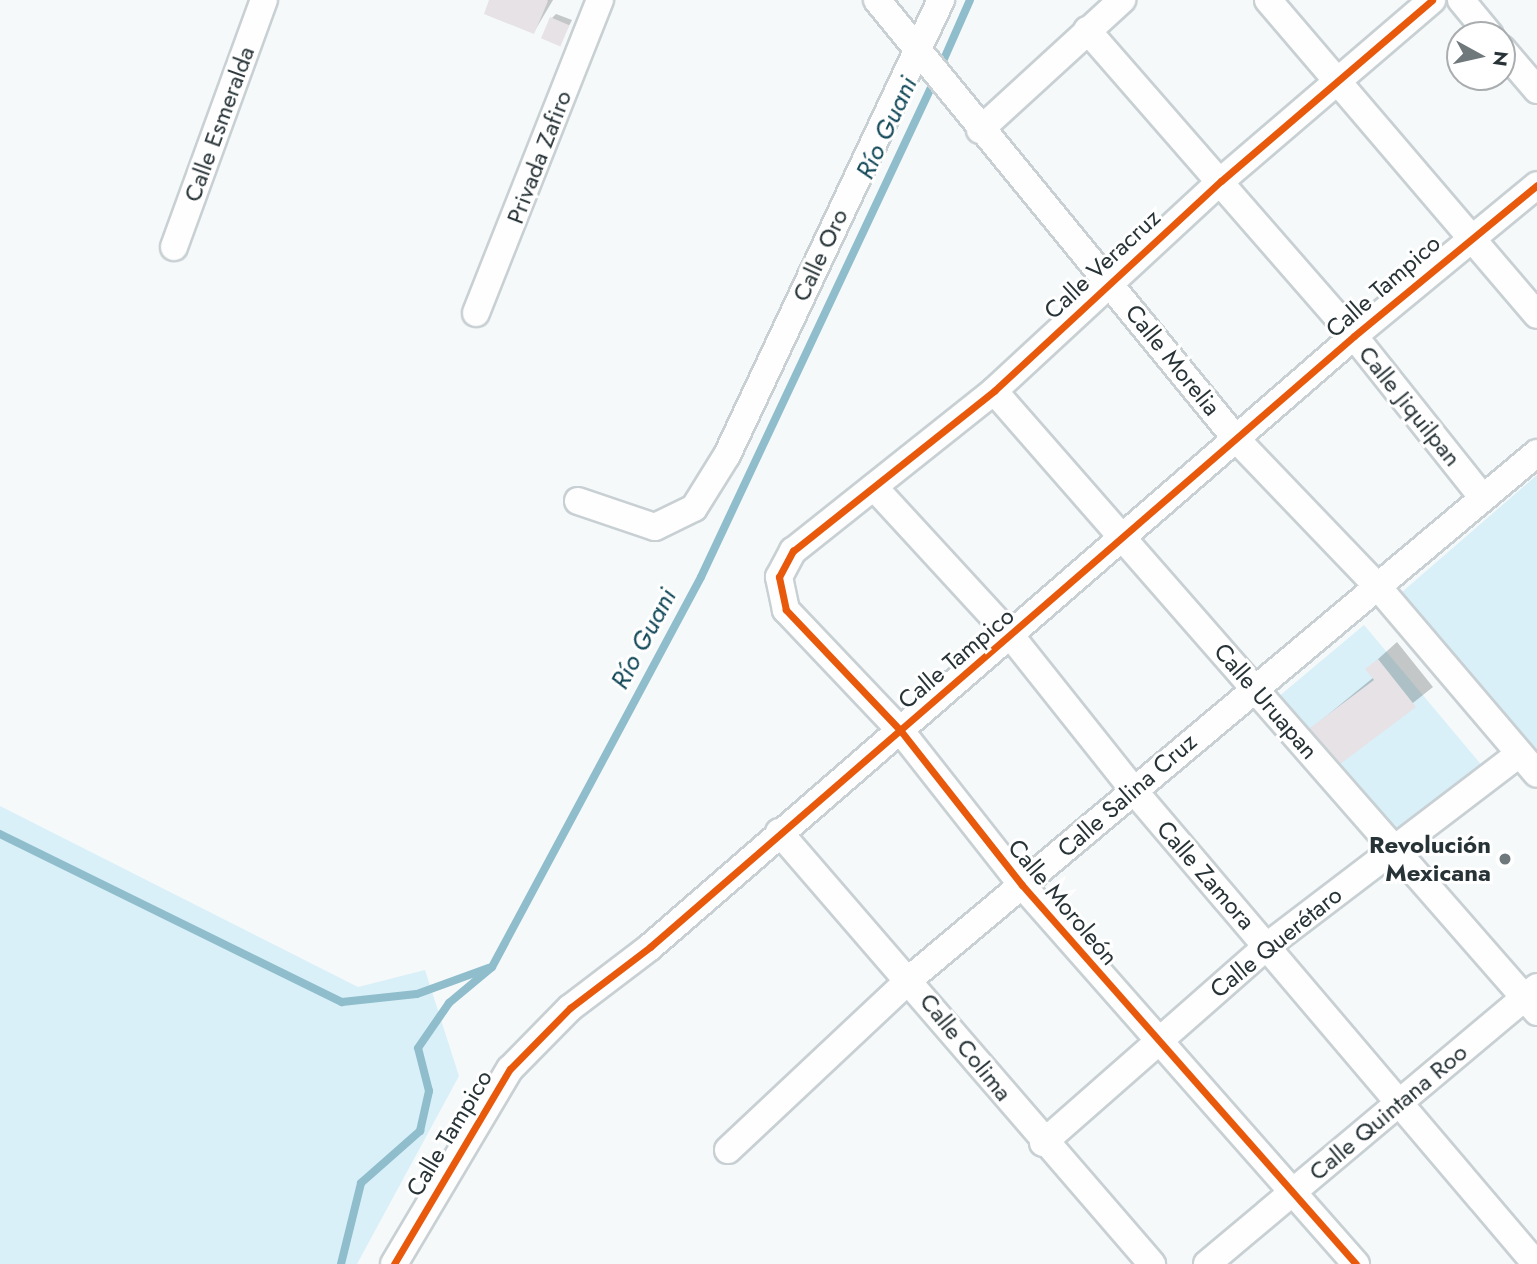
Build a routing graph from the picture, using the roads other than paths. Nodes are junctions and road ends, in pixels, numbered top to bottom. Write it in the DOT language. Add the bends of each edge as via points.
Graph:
graph roads {
  1 [pos="264,0"];
  2 [pos="600,0"];
  3 [pos="877,0"];
  4 [pos="941,0"];
  5 [pos="1122,0"];
  6 [pos="1268,0"];
  7 [pos="1432,0"];
  8 [pos="1461,0"];
  9 [pos="1478,21"];
  10 [pos="1087,30"];
  11 [pos="923,56"];
  12 [pos="1516,65"];
  13 [pos="1334,83"];
  14 [pos="1537,90"];
  15 [pos="975,123"];
  16 [pos="1221,181"];
  17 [pos="1537,185"];
  18 [pos="1471,236"];
  19 [pos="174,247"];
  20 [pos="1111,282"];
  21 [pos="476,313"];
  22 [pos="1537,314"];
  23 [pos="1354,336"];
  24 [pos="993,391"];
  25 [pos="1237,440"];
  26 [pos="1537,453"];
  27 [pos="874,487"];
  28 [pos="1483,498"];
  29 [pos="578,501"];
  30 [pos="1124,539"];
  31 [pos="793,551"];
  32 [pos="1378,587"];
  33 [pos="1012,636"];
  34 [pos="1252,685"];
  35 [pos="900,730"];
  36 [pos="1519,754"];
  37 [pos="1537,774"];
  38 [pos="1135,792"];
  39 [pos="779,832"];
  40 [pos="1394,848"];
  41 [pos="1022,886"];
  42 [pos="1268,946"];
  43 [pos="911,978"];
  44 [pos="1533,999"];
  45 [pos="1157,1040"];
  46 [pos="1400,1101"];
  47 [pos="1043,1143"];
  48 [pos="728,1150"];
  49 [pos="1294,1193"];
  50 [pos="394,1264"];
  51 [pos="1152,1264"];
  52 [pos="1207,1264"];
  53 [pos="1356,1264"];
  54 [pos="1536,1264"];
  1 -- 19 [label="street, Calle Esmeralda"];
  2 -- 21 [label="street, Privada Zafiro"];
  3 -- 11 [label="street, Calle Morelia"];
  4 -- 11 [label="street, Calle Oro"];
  5 -- 10 [label="street"];
  6 -- 13 [label="street"];
  7 -- 13 [label="street, Calle Veracruz"];
  8 -- 9 [label="street"];
  10 -- 15 [label="street"];
  10 -- 16 [label="street, Calle Jiquilpan"];
  11 -- 15 [label="street, Calle Morelia"];
  11 -- 29 [label="street, Calle Oro" via="727,455 694,508 655,527"];
  12 -- 14 [label="street"];
  13 -- 16 [label="street, Calle Veracruz"];
  13 -- 18 [label="street"];
  15 -- 20 [label="street, Calle Morelia"];
  16 -- 20 [label="street, Calle Veracruz"];
  16 -- 23 [label="street, Calle Jiquilpan"];
  17 -- 18 [label="street, Calle Tampico"];
  18 -- 22 [label="street"];
  18 -- 23 [label="street, Calle Tampico"];
  20 -- 24 [label="street, Calle Veracruz"];
  20 -- 25 [label="street, Calle Morelia"];
  23 -- 25 [label="street, Calle Tampico"];
  23 -- 28 [label="street, Calle Jiquilpan"];
  24 -- 27 [label="street, Calle Veracruz"];
  24 -- 30 [label="street, Calle Uruapan"];
  25 -- 30 [label="street, Calle Tampico"];
  25 -- 32 [label="street, Calle Morelia"];
  26 -- 28 [label="street, Calle Salina Cruz"];
  27 -- 31 [label="street, Calle Veracruz"];
  27 -- 33 [label="street, Calle Zamora"];
  28 -- 32 [label="street, Calle Salina Cruz"];
  30 -- 33 [label="street, Calle Tampico"];
  30 -- 34 [label="street, Calle Uruapan"];
  31 -- 35 [label="street, Calle Moroleón" via="779,577 786,610"];
  32 -- 34 [label="street, Calle Salina Cruz"];
  32 -- 36 [label="street, Calle Morelia"];
  33 -- 35 [label="street, Calle Tampico"];
  33 -- 38 [label="street, Calle Zamora"];
  34 -- 38 [label="street, Calle Salina Cruz"];
  34 -- 40 [label="street, Calle Uruapan"];
  35 -- 39 [label="street, Calle Tampico"];
  35 -- 41 [label="street, Calle Moroleón"];
  36 -- 37 [label="street, Calle Morelia"];
  36 -- 40 [label="street, Calle Querétaro"];
  38 -- 41 [label="street, Calle Salina Cruz"];
  38 -- 42 [label="street, Calle Zamora"];
  39 -- 43 [label="street, Calle Colima"];
  39 -- 50 [label="street, Calle Tampico" via="650,947 570,1008 510,1069"];
  40 -- 42 [label="street, Calle Querétaro"];
  40 -- 44 [label="street, Calle Uruapan"];
  41 -- 43 [label="street, Calle Salina Cruz"];
  41 -- 45 [label="street, Calle Moroleón"];
  42 -- 45 [label="street, Calle Querétaro"];
  42 -- 46 [label="street, Calle Zamora"];
  43 -- 47 [label="street, Calle Colima"];
  43 -- 48 [label="street, Calle Salina Cruz"];
  44 -- 46 [label="street, Calle Quintana Roo"];
  45 -- 47 [label="street, Calle Querétaro"];
  45 -- 49 [label="street, Calle Moroleón"];
  46 -- 49 [label="street, Calle Quintana Roo"];
  46 -- 54 [label="street, Calle Zamora"];
  47 -- 51 [label="street, Calle Colima"];
  49 -- 52 [label="street, Calle Quintana Roo"];
  49 -- 53 [label="street, Calle Moroleón"];
}
